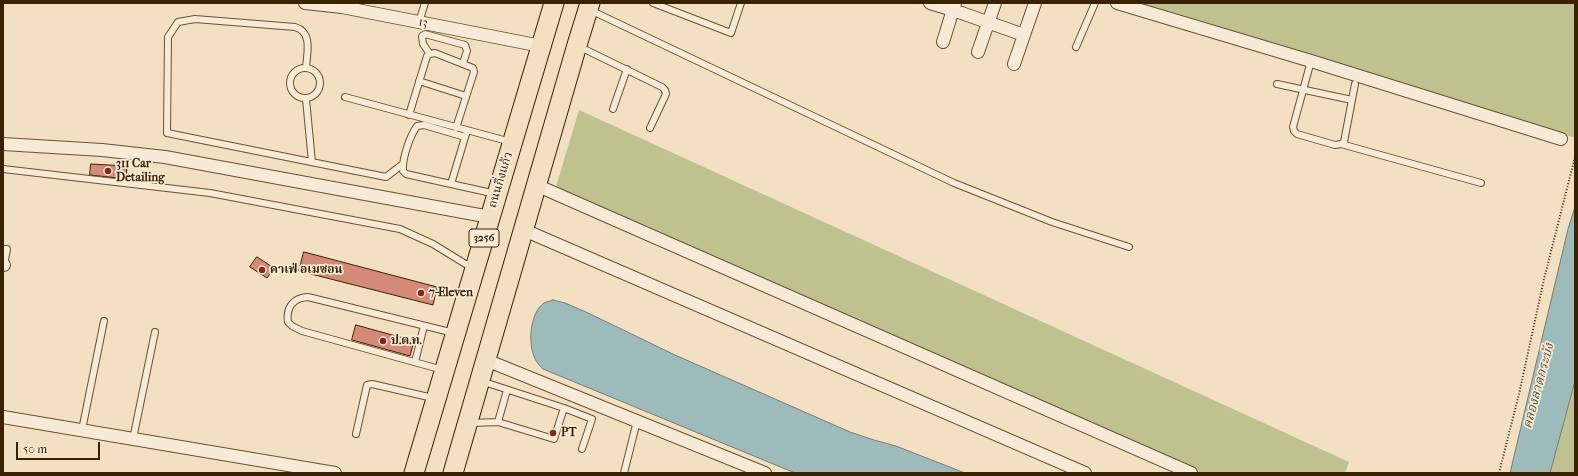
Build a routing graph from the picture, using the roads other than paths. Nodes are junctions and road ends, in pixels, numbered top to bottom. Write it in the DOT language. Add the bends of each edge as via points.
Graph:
graph roads {
  1 [pos="305,3"];
  2 [pos="425,3"];
  3 [pos="554,3"];
  4 [pos="653,3"];
  5 [pos="741,3"];
  6 [pos="930,3"];
  7 [pos="996,3"];
  8 [pos="1035,3"];
  9 [pos="1095,3"];
  10 [pos="1117,3"];
  11 [pos="338,5"];
  12 [pos="589,6"];
  13 [pos="954,6"];
  14 [pos="419,22"];
  15 [pos="988,22"];
  16 [pos="1024,35"];
  17 [pos="943,42"];
  18 [pos="577,45"];
  19 [pos="541,46"];
  20 [pos="1076,47"];
  21 [pos="978,52"];
  22 [pos="430,54"];
  23 [pos="1311,61"];
  24 [pos="463,63"];
  25 [pos="1014,64"];
  26 [pos="306,68"];
  27 [pos="627,70"];
  28 [pos="419,81"];
  29 [pos="1277,84"];
  30 [pos="1355,84"];
  31 [pos="1303,89"];
  32 [pos="466,96"];
  33 [pos="345,97"];
  34 [pos="306,99"];
  35 [pos="1352,100"];
  36 [pos="613,109"];
  37 [pos="408,115"];
  38 [pos="456,128"];
  39 [pos="650,128"];
  40 [pos="466,134"];
  41 [pos="1561,139"];
  42 [pos="513,142"];
  43 [pos="3,144"];
  44 [pos="1341,144"];
  45 [pos="312,162"];
  46 [pos="402,164"];
  47 [pos="3,169"];
  48 [pos="1481,183"];
  49 [pos="451,184"];
  50 [pos="536,185"];
  51 [pos="498,194"];
  52 [pos="490,217"];
  53 [pos="524,230"];
  54 [pos="1129,247"];
  55 [pos="3,249"];
  56 [pos="4,266"];
  57 [pos="475,270"];
  58 [pos="104,321"];
  59 [pos="424,326"];
  60 [pos="155,332"];
  61 [pos="456,334"];
  62 [pos="486,360"];
  63 [pos="415,362"];
  64 [pos="445,370"];
  65 [pos="480,381"];
  66 [pos="507,390"];
  67 [pos="437,399"];
  68 [pos="564,408"];
  69 [pos="3,417"];
  70 [pos="637,421"];
  71 [pos="498,422"];
  72 [pos="468,424"];
  73 [pos="82,430"];
  74 [pos="356,434"];
  75 [pos="133,439"];
  76 [pos="582,448"];
  77 [pos="335,473"];
  78 [pos="414,473"];
  79 [pos="453,473"];
  80 [pos="624,473"];
  81 [pos="765,473"];
  82 [pos="1085,473"];
  83 [pos="1191,473"];
  1 -- 11 [label="street, 13"];
  2 -- 14 [label="lane"];
  3 -- 19 [label="main road, ถนนกิ่งแก้ว / 3256"];
  4 -- 5 [label="lane" via="731,33"];
  6 -- 13 [label="street"];
  7 -- 15 [label="street"];
  8 -- 16 [label="street"];
  9 -- 20 [label="lane"];
  10 -- 23 [label="street"];
  11 -- 14 [label="street, 13"];
  12 -- 18 [label="main road"];
  12 -- 54 [label="lane" via="954,183 1052,222"];
  13 -- 15 [label="street"];
  13 -- 17 [label="street"];
  14 -- 19 [label="street, 13"];
  15 -- 16 [label="street"];
  15 -- 21 [label="street"];
  16 -- 25 [label="street"];
  18 -- 27 [label="lane"];
  18 -- 50 [label="main road"];
  19 -- 42 [label="main road, ถนนกิ่งแก้ว / 3256"];
  22 -- 24 [label="lane"];
  22 -- 24 [label="lane" via="422,39 426,34 465,46 467,51"];
  22 -- 28 [label="lane" via="427,56"];
  23 -- 31 [label="lane"];
  23 -- 41 [label="street"];
  24 -- 32 [label="lane" via="473,68 474,72"];
  26 -- 34 [label="lane" via="318,74 320,85 316,94"];
  26 -- 34 [label="lane" via="295,71 289,79 289,84 292,93"];
  26 -- 45 [label="lane" via="308,38 301,29 195,19 178,22 168,37 166,133"];
  27 -- 36 [label="lane"];
  27 -- 39 [label="lane" via="665,90 666,94"];
  28 -- 32 [label="lane"];
  28 -- 37 [label="lane"];
  29 -- 31 [label="lane"];
  30 -- 35 [label="lane"];
  31 -- 35 [label="lane"];
  31 -- 44 [label="lane" via="1293,127 1294,132 1335,145"];
  32 -- 38 [label="lane"];
  33 -- 37 [label="lane"];
  34 -- 45 [label="lane"];
  35 -- 44 [label="lane" via="1344,142"];
  37 -- 38 [label="lane"];
  38 -- 40 [label="lane"];
  40 -- 42 [label="lane"];
  40 -- 46 [label="lane" via="424,125 417,126"];
  40 -- 49 [label="lane"];
  42 -- 51 [label="main road, ถนนกิ่งแก้ว / 3256"];
  43 -- 52 [label="street" via="165,157"];
  44 -- 48 [label="lane"];
  45 -- 46 [label="lane" via="386,177"];
  46 -- 49 [label="lane" via="406,174"];
  47 -- 57 [label="lane" via="210,193 400,229 433,244"];
  49 -- 51 [label="lane"];
  50 -- 53 [label="main road"];
  50 -- 83 [label="street"];
  51 -- 52 [label="main road, ถนนกิ่งแก้ว / 3256"];
  52 -- 57 [label="main road, ถนนกิ่งแก้ว / 3256"];
  53 -- 62 [label="main road"];
  53 -- 82 [label="street"];
  55 -- 56 [label="lane" via="7,249"];
  57 -- 61 [label="main road, ถนนกิ่งแก้ว / 3256"];
  58 -- 73 [label="lane"];
  59 -- 61 [label="lane"];
  59 -- 63 [label="lane"];
  59 -- 63 [label="lane" via="308,297 294,301 288,316 290,324 302,331"];
  60 -- 75 [label="lane"];
  61 -- 64 [label="main road, ถนนกิ่งแก้ว / 3256"];
  62 -- 65 [label="main road"];
  62 -- 70 [label="street"];
  63 -- 64 [label="lane"];
  64 -- 67 [label="main road, ถนนกิ่งแก้ว / 3256"];
  65 -- 66 [label="lane"];
  65 -- 72 [label="main road"];
  66 -- 68 [label="lane"];
  66 -- 71 [label="lane"];
  67 -- 74 [label="lane" via="367,385"];
  67 -- 78 [label="main road, ถนนกิ่งแก้ว / 3256"];
  68 -- 71 [label="lane" via="554,439"];
  68 -- 76 [label="lane" via="592,419"];
  69 -- 73 [label="street"];
  70 -- 80 [label="lane"];
  70 -- 81 [label="street"];
  71 -- 72 [label="lane"];
  72 -- 79 [label="main road"];
  73 -- 75 [label="street"];
  75 -- 77 [label="street"];
}
